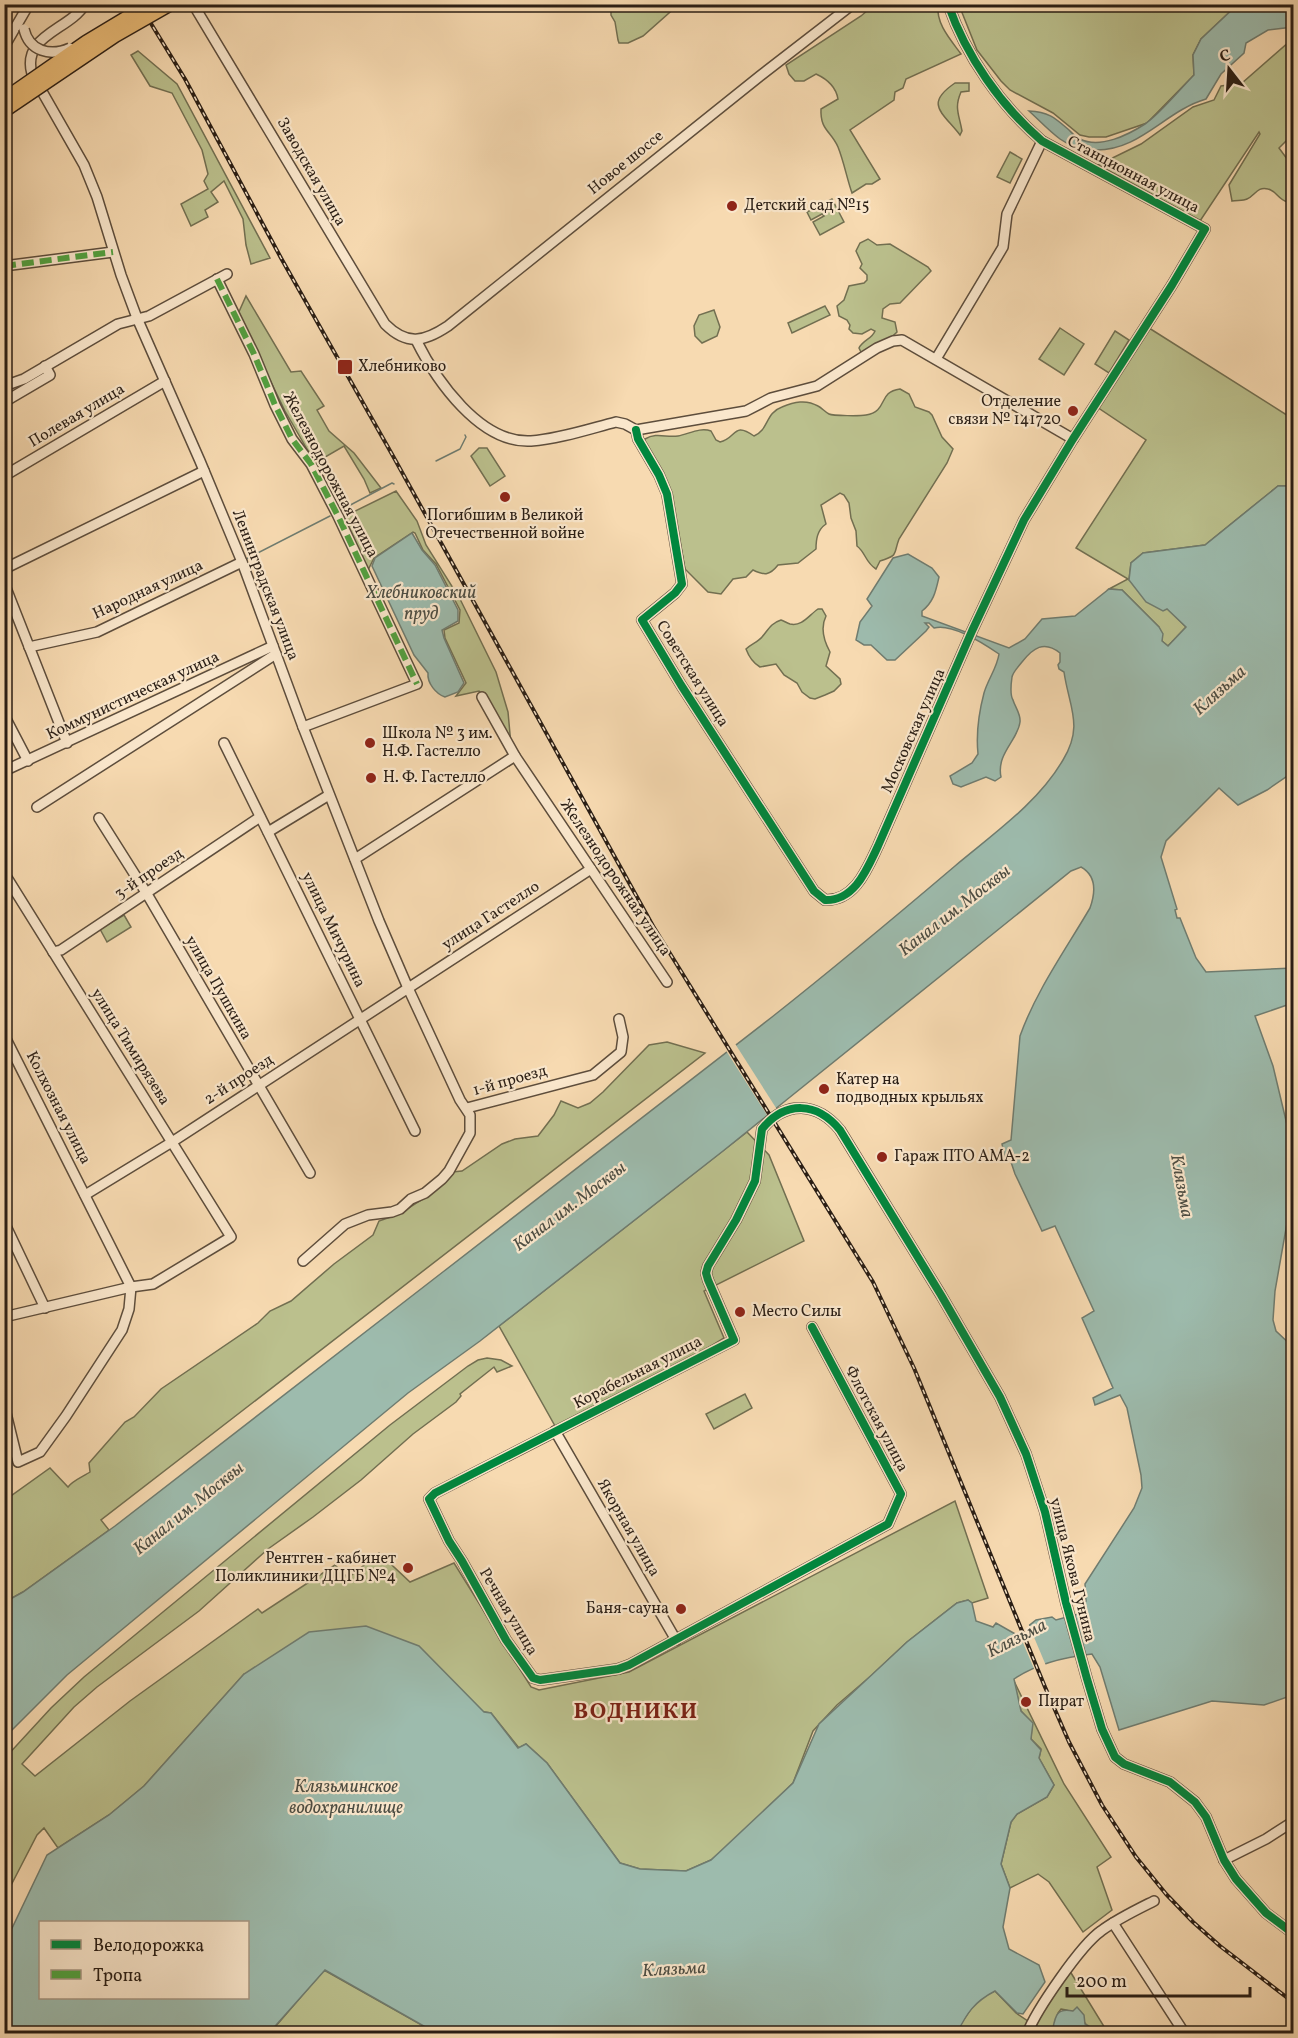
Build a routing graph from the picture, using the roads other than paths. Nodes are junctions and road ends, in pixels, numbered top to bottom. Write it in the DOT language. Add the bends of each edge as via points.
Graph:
graph roads {
  1 [pos="29,4"];
  2 [pos="86,4"];
  3 [pos="149,4"];
  4 [pos="171,4"];
  5 [pos="193,4"];
  6 [pos="853,4"];
  7 [pos="948,4"];
  8 [pos="109,27"];
  9 [pos="4,47"];
  10 [pos="4,99"];
  11 [pos="4,111"];
  12 [pos="1042,141"];
  13 [pos="112,252"];
  14 [pos="4,266"];
  15 [pos="227,273"];
  16 [pos="217,279"];
  17 [pos="137,318"];
  18 [pos="416,340"];
  19 [pos="936,359"];
  20 [pos="47,371"];
  21 [pos="165,381"];
  22 [pos="4,386"];
  23 [pos="4,402"];
  24 [pos="636,430"];
  25 [pos="1073,439"];
  26 [pos="204,471"];
  27 [pos="4,476"];
  28 [pos="242,562"];
  29 [pos="4,569"];
  30 [pos="998,575"];
  31 [pos="4,583"];
  32 [pos="29,647"];
  33 [pos="274,650"];
  34 [pos="482,697"];
  35 [pos="4,715"];
  36 [pos="303,727"];
  37 [pos="66,743"];
  38 [pos="224,743"];
  39 [pos="515,756"];
  40 [pos="28,761"];
  41 [pos="4,771"];
  42 [pos="329,795"];
  43 [pos="38,807"];
  44 [pos="260,817"];
  45 [pos="99,818"];
  46 [pos="268,832"];
  47 [pos="355,860"];
  48 [pos="591,869"];
  49 [pos="4,873"];
  50 [pos="147,894"];
  51 [pos="849,894"];
  52 [pos="53,952"];
  53 [pos="667,982"];
  54 [pos="408,988"];
  55 [pos="619,1019"];
  56 [pos="360,1020"];
  57 [pos="4,1035"];
  58 [pos="258,1085"];
  59 [pos="467,1108"];
  60 [pos="415,1131"];
  61 [pos="172,1142"];
  62 [pos="310,1173"];
  63 [pos="85,1195"];
  64 [pos="4,1222"];
  65 [pos="303,1261"];
  66 [pos="131,1287"];
  67 [pos="45,1308"];
  68 [pos="4,1317"];
  69 [pos="812,1327"];
  70 [pos="734,1340"];
  71 [pos="4,1405"];
  72 [pos="555,1431"];
  73 [pos="888,1524"];
  74 [pos="676,1640"];
  75 [pos="1293,1821"];
  76 [pos="1224,1860"];
  77 [pos="1154,1901"];
  78 [pos="1113,1923"];
  79 [pos="1293,1934"];
  80 [pos="1027,2034"];
  81 [pos="1185,2034"];
  1 -- 8 [label="street, bridge" via="24,28 31,44 41,51 71,48"];
  1 -- 9 [label="street"];
  2 -- 13 [label="street, Ленинградская улица" via="38,43 29,65 84,165"];
  3 -- 8 [label="main road, bridge"];
  4 -- 11 [label="main road, bridge" via="115,36"];
  5 -- 18 [label="street, Заводская улица" via="385,324 394,333"];
  6 -- 18 [label="street, Новое шоссе" via="448,326"];
  7 -- 12 [label="street, Станционная улица" via="958,30 998,95"];
  8 -- 10 [label="main road, bridge"];
  12 -- 19 [label="street, Станционная улица" via="1006,214 1003,247"];
  12 -- 25 [label="street, Станционная улица" via="1205,229"];
  13 -- 14 [label="street"];
  13 -- 17 [label="street, Ленинградская улица"];
  15 -- 16 [label="street"];
  16 -- 17 [label="street" via="149,316"];
  16 -- 36 [label="street, Железнодорожная улица" via="275,405 338,516 417,684"];
  17 -- 20 [label="street" via="118,324"];
  17 -- 21 [label="street, Ленинградская улица"];
  18 -- 24 [label="street" via="455,399 481,423 504,437 530,441 616,422"];
  19 -- 24 [label="street" via="905,341 893,341 817,386 771,398 746,411"];
  19 -- 25 [label="street"];
  20 -- 22 [label="street"];
  20 -- 23 [label="street"];
  21 -- 26 [label="street, Ленинградская улица"];
  21 -- 27 [label="street, Полевая улица"];
  24 -- 51 [label="street, Советская улица" via="667,494 682,584 642,620 814,891 825,900"];
  25 -- 30 [label="street, Станционная улица" via="1024,520"];
  26 -- 28 [label="street, Ленинградская улица"];
  26 -- 29 [label="street"];
  28 -- 32 [label="street, Народная улица" via="97,632"];
  28 -- 33 [label="street, Ленинградская улица"];
  30 -- 51 [label="street, Московская улица" via="878,846"];
  31 -- 32 [label="street"];
  32 -- 37 [label="street"];
  33 -- 36 [label="street, Ленинградская улица"];
  33 -- 37 [label="street, Коммунистическая улица"];
  33 -- 43 [label="street, Коммунистическая улица"];
  34 -- 39 [label="street, Железнодорожная улица"];
  35 -- 40 [label="street"];
  36 -- 42 [label="street, Ленинградская улица"];
  37 -- 40 [label="street, Коммунистическая улица"];
  38 -- 44 [label="street, улица Мичурина"];
  39 -- 47 [label="street"];
  39 -- 48 [label="street, Железнодорожная улица"];
  40 -- 41 [label="street, Коммунистическая улица"];
  42 -- 46 [label="street"];
  42 -- 47 [label="street, Ленинградская улица"];
  44 -- 46 [label="street, улица Мичурина"];
  44 -- 50 [label="street, 3-й проезд"];
  45 -- 50 [label="street, улица Пушкина"];
  46 -- 56 [label="street, улица Мичурина"];
  47 -- 54 [label="street, Ленинградская улица"];
  48 -- 53 [label="street, Железнодорожная улица"];
  48 -- 54 [label="street, улица Гастелло"];
  49 -- 52 [label="street, улица Тимирязева"];
  50 -- 52 [label="street, 3-й проезд" via="61,951"];
  50 -- 58 [label="street, улица Пушкина"];
  52 -- 61 [label="street, улица Тимирязева"];
  54 -- 56 [label="street, 2-й проезд"];
  54 -- 59 [label="street, Ленинградская улица"];
  55 -- 59 [label="street, 1-й проезд" via="621,1052 593,1074"];
  56 -- 58 [label="street, 2-й проезд"];
  56 -- 60 [label="street, улица Мичурина"];
  57 -- 63 [label="street, Колхозная улица"];
  58 -- 61 [label="street, 2-й проезд"];
  58 -- 62 [label="street, улица Пушкина"];
  59 -- 65 [label="street, 1-й проезд" via="470,1133 442,1179 400,1209 345,1224"];
  61 -- 63 [label="street, 2-й проезд"];
  61 -- 66 [label="street, улица Тимирязева" via="231,1237 153,1284"];
  63 -- 66 [label="street, Колхозная улица"];
  64 -- 67 [label="street"];
  66 -- 67 [label="street"];
  66 -- 71 [label="street" via="122,1330 40,1452 18,1462"];
  67 -- 68 [label="street"];
  69 -- 73 [label="street, Флотская улица" via="901,1494"];
  70 -- 72 [label="street, Корабельная улица"];
  70 -- 76 [label="street, улица Якова Гунина" via="706,1273 708,1266 752,1188 760,1134 766,1124 786,1110 814,1110 840,1130 1000,1397 1046,1512 1087,1679 1115,1757 1170,1782 1195,1802 1206,1817"];
  72 -- 74 [label="street, Якорная улица"];
  72 -- 74 [label="street, Речная улица" via="431,1496 429,1503 506,1640 533,1678 540,1680 618,1669"];
  73 -- 74 [label="street, Речная улица"];
  75 -- 76 [label="street"];
  76 -- 79 [label="street, улица Якова Гунина" via="1244,1889"];
  77 -- 78 [label="street"];
  78 -- 80 [label="street" via="1090,1939"];
  78 -- 81 [label="street"];
}
